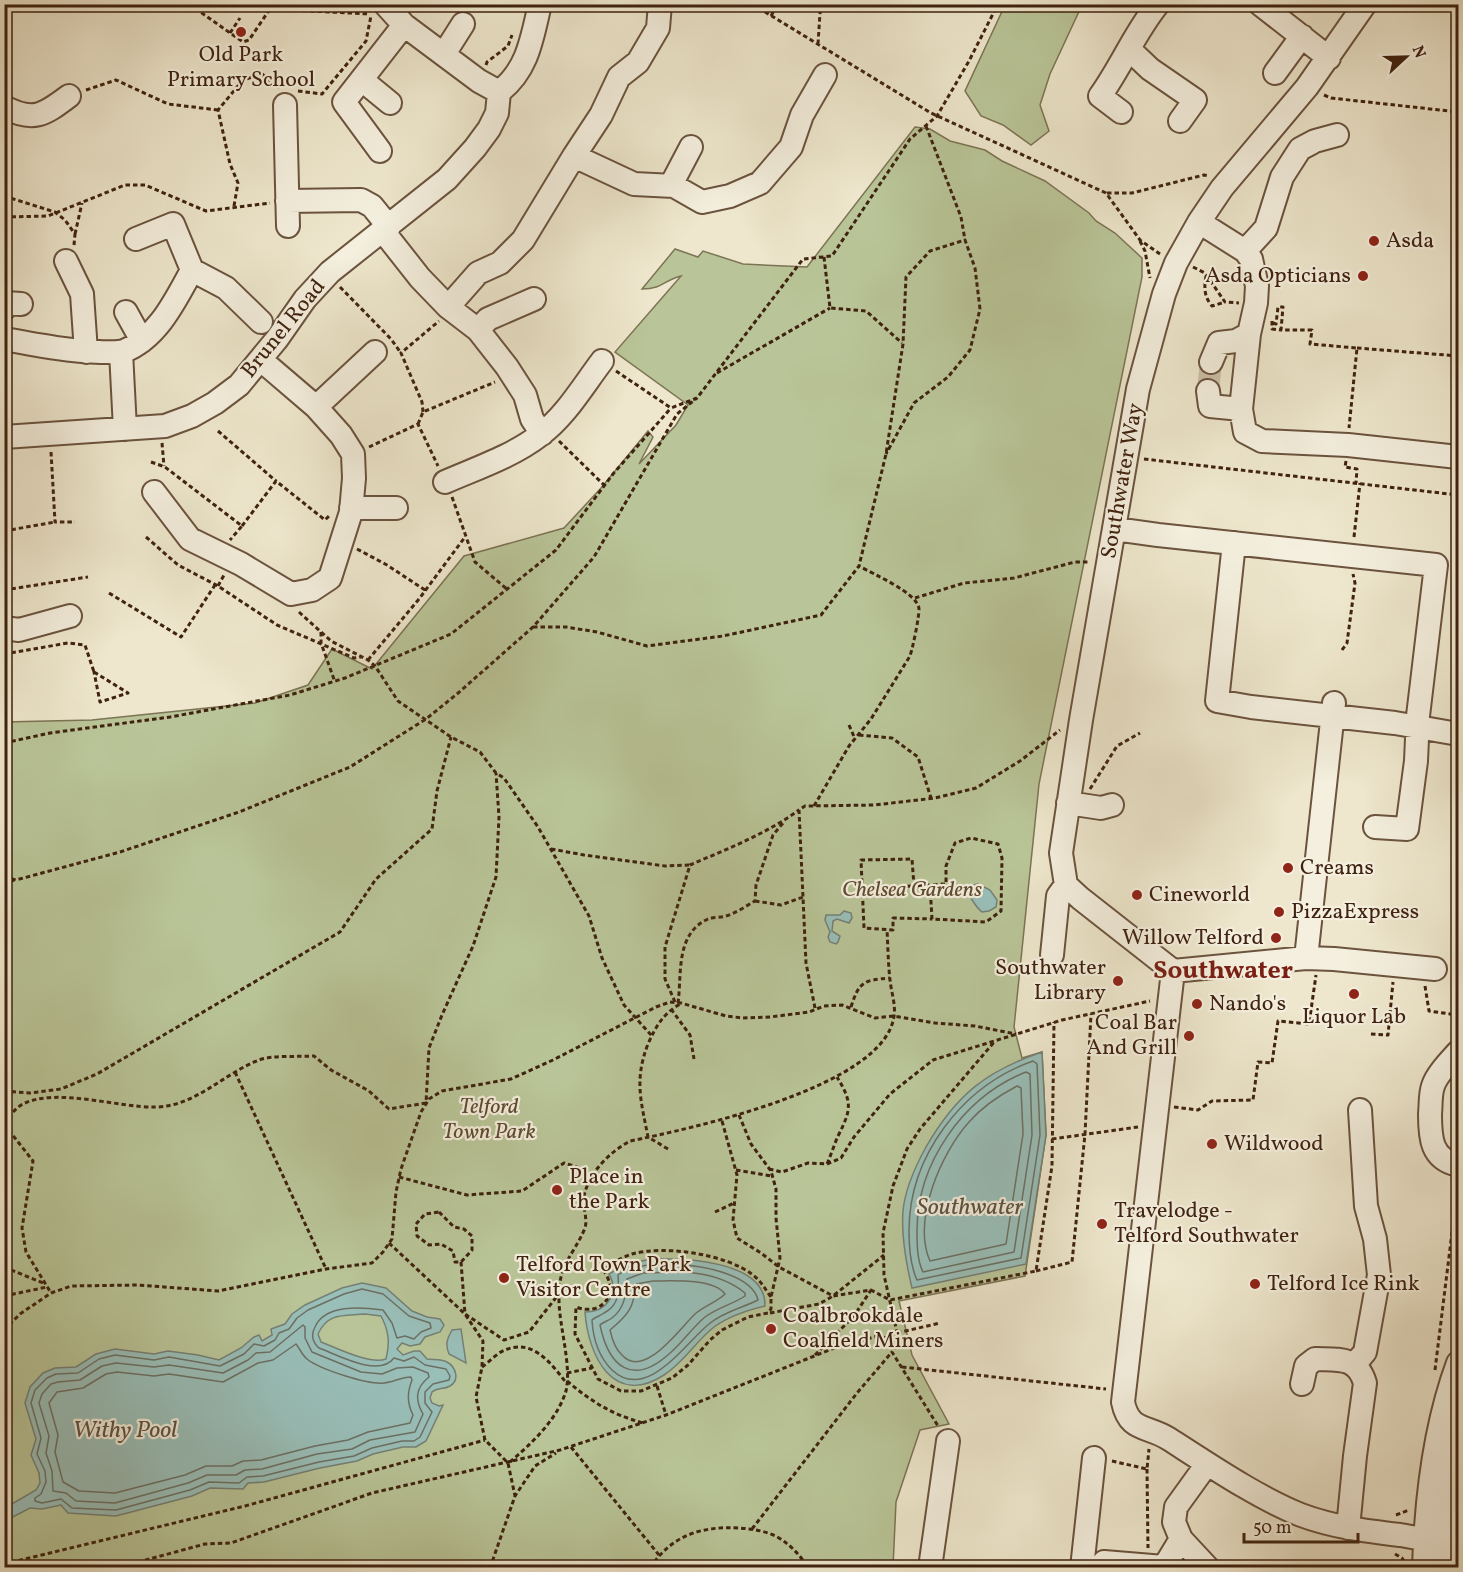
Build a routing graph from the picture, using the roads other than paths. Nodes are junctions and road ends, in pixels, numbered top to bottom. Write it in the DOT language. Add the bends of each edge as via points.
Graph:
graph roads {
  1 [pos="540,4"];
  2 [pos="660,4"];
  3 [pos="1158,4"];
  4 [pos="1260,4"];
  5 [pos="1365,4"];
  6 [pos="393,14"];
  7 [pos="463,24"];
  8 [pos="1302,36"];
  9 [pos="1130,50"];
  10 [pos="444,54"];
  11 [pos="1329,58"];
  12 [pos="1275,73"];
  13 [pos="825,75"];
  14 [pos="362,80"];
  15 [pos="499,92"];
  16 [pos="69,96"];
  17 [pos="390,103"];
  18 [pos="285,105"];
  19 [pos="4,107"];
  20 [pos="1121,112"];
  21 [pos="1180,121"];
  22 [pos="1336,135"];
  23 [pos="690,147"];
  24 [pos="380,151"];
  25 [pos="574,156"];
  26 [pos="671,185"];
  27 [pos="287,201"];
  28 [pos="1199,222"];
  29 [pos="288,226"];
  30 [pos="386,229"];
  31 [pos="136,239"];
  32 [pos="1245,251"];
  33 [pos="66,261"];
  34 [pos="192,270"];
  35 [pos="534,299"];
  36 [pos="451,310"];
  37 [pos="126,312"];
  38 [pos="261,322"];
  39 [pos="478,330"];
  40 [pos="1249,334"];
  41 [pos="4,339"];
  42 [pos="142,341"];
  43 [pos="86,352"];
  44 [pos="121,352"];
  45 [pos="375,352"];
  46 [pos="261,360"];
  47 [pos="602,362"];
  48 [pos="1211,362"];
  49 [pos="1208,391"];
  50 [pos="316,406"];
  51 [pos="1241,409"];
  52 [pos="125,429"];
  53 [pos="544,432"];
  54 [pos="4,436"];
  55 [pos="1458,457"];
  56 [pos="445,482"];
  57 [pos="154,492"];
  58 [pos="351,506"];
  59 [pos="396,508"];
  60 [pos="1115,529"];
  61 [pos="1234,543"];
  62 [pos="70,616"];
  63 [pos="4,627"];
  64 [pos="1334,710"];
  65 [pos="1418,726"];
  66 [pos="1458,726"];
  67 [pos="1458,734"];
  68 [pos="1375,827"];
  69 [pos="1073,892"];
  70 [pos="1052,956"];
  71 [pos="1312,958"];
  72 [pos="1429,968"];
  73 [pos="1173,970"];
  74 [pos="1458,1052"];
  75 [pos="1360,1110"];
  76 [pos="1458,1165"];
  77 [pos="1458,1363"];
  78 [pos="1355,1364"];
  79 [pos="1302,1384"];
  80 [pos="1458,1432"];
  81 [pos="948,1441"];
  82 [pos="1094,1458"];
  83 [pos="1208,1464"];
  84 [pos="1348,1528"];
  85 [pos="1086,1538"];
  86 [pos="1443,1538"];
  87 [pos="1181,1539"];
  88 [pos="1102,1564"];
  89 [pos="930,1568"];
  90 [pos="1082,1568"];
  91 [pos="1208,1568"];
  92 [pos="1424,1568"];
  93 [pos="1443,1568"];
  1 -- 15 [label="street" via="524,65 512,83"];
  2 -- 25 [label="street" via="658,28 638,62 619,77 601,115"];
  3 -- 9 [label="street"];
  4 -- 8 [label="street"];
  5 -- 11 [label="street, Southwater Way"];
  6 -- 10 [label="street"];
  6 -- 14 [label="street"];
  7 -- 10 [label="street"];
  8 -- 11 [label="street"];
  8 -- 12 [label="street"];
  9 -- 20 [label="street" via="1100,96"];
  9 -- 21 [label="street" via="1195,100"];
  10 -- 15 [label="street"];
  11 -- 28 [label="street, Southwater Way" via="1229,179"];
  13 -- 26 [label="street" via="802,115 791,147 760,183 730,196 702,202"];
  14 -- 17 [label="street"];
  14 -- 24 [label="street" via="344,102"];
  15 -- 30 [label="street, Brunel Road" via="497,113 475,148 447,179"];
  16 -- 19 [label="street" via="45,114 24,115"];
  18 -- 27 [label="street"];
  22 -- 32 [label="street" via="1300,149 1282,177 1266,228"];
  23 -- 26 [label="street"];
  25 -- 26 [label="street" via="634,184"];
  25 -- 36 [label="street" via="523,240 500,263 478,273"];
  27 -- 29 [label="street"];
  27 -- 30 [label="street" via="361,200 372,206"];
  28 -- 32 [label="street"];
  28 -- 60 [label="street, Southwater Way" via="1176,263 1152,334 1138,389"];
  30 -- 36 [label="street" via="420,278"];
  30 -- 46 [label="street, Brunel Road" via="328,274 304,299"];
  31 -- 34 [label="street" via="173,224"];
  32 -- 40 [label="street" via="1257,285"];
  33 -- 43 [label="street" via="82,294"];
  34 -- 38 [label="street" via="226,288"];
  34 -- 42 [label="street" via="173,305"];
  35 -- 39 [label="street" via="488,320"];
  36 -- 39 [label="street"];
  37 -- 42 [label="street"];
  39 -- 53 [label="street" via="525,395 532,419"];
  40 -- 48 [label="street" via="1219,343"];
  40 -- 51 [label="street"];
  41 -- 43 [label="street"];
  42 -- 44 [label="street"];
  43 -- 44 [label="street"];
  44 -- 52 [label="street"];
  45 -- 50 [label="street"];
  46 -- 50 [label="street"];
  46 -- 52 [label="street, Brunel Road" via="239,385 192,416 165,426"];
  47 -- 53 [label="street"];
  49 -- 51 [label="street" via="1210,406"];
  50 -- 58 [label="street" via="353,454"];
  51 -- 55 [label="street" via="1245,432 1262,441 1348,445"];
  52 -- 54 [label="street, Brunel Road"];
  53 -- 56 [label="street" via="524,447"];
  57 -- 58 [label="street" via="190,539 291,594 312,590 330,578"];
  58 -- 59 [label="street"];
  60 -- 61 [label="street"];
  60 -- 69 [label="street, Southwater Way" via="1088,805 1061,853"];
  61 -- 64 [label="street" via="1217,701"];
  61 -- 65 [label="street" via="1436,565"];
  62 -- 63 [label="street" via="19,630"];
  64 -- 65 [label="street"];
  64 -- 71 [label="street"];
  65 -- 66 [label="street"];
  65 -- 67 [label="street"];
  65 -- 68 [label="street" via="1407,829"];
  69 -- 70 [label="street" via="1058,896"];
  69 -- 73 [label="street"];
  71 -- 72 [label="street"];
  71 -- 73 [label="street"];
  73 -- 83 [label="street" via="1123,1402 1129,1420"];
  74 -- 76 [label="street" via="1434,1083 1430,1124 1431,1140 1438,1154"];
  75 -- 78 [label="street" via="1366,1206 1379,1275 1365,1352"];
  77 -- 86 [label="street" via="1435,1445"];
  78 -- 79 [label="street" via="1315,1359 1306,1366"];
  78 -- 84 [label="street" via="1365,1383"];
  80 -- 86 [label="street"];
  81 -- 89 [label="street"];
  82 -- 85 [label="street"];
  83 -- 84 [label="street" via="1300,1514"];
  83 -- 87 [label="street" via="1176,1507 1174,1522"];
  84 -- 86 [label="street"];
  85 -- 88 [label="street"];
  85 -- 90 [label="street"];
  86 -- 92 [label="street"];
  86 -- 93 [label="street"];
  87 -- 88 [label="street" via="1164,1568"];
  87 -- 91 [label="street"];
}
